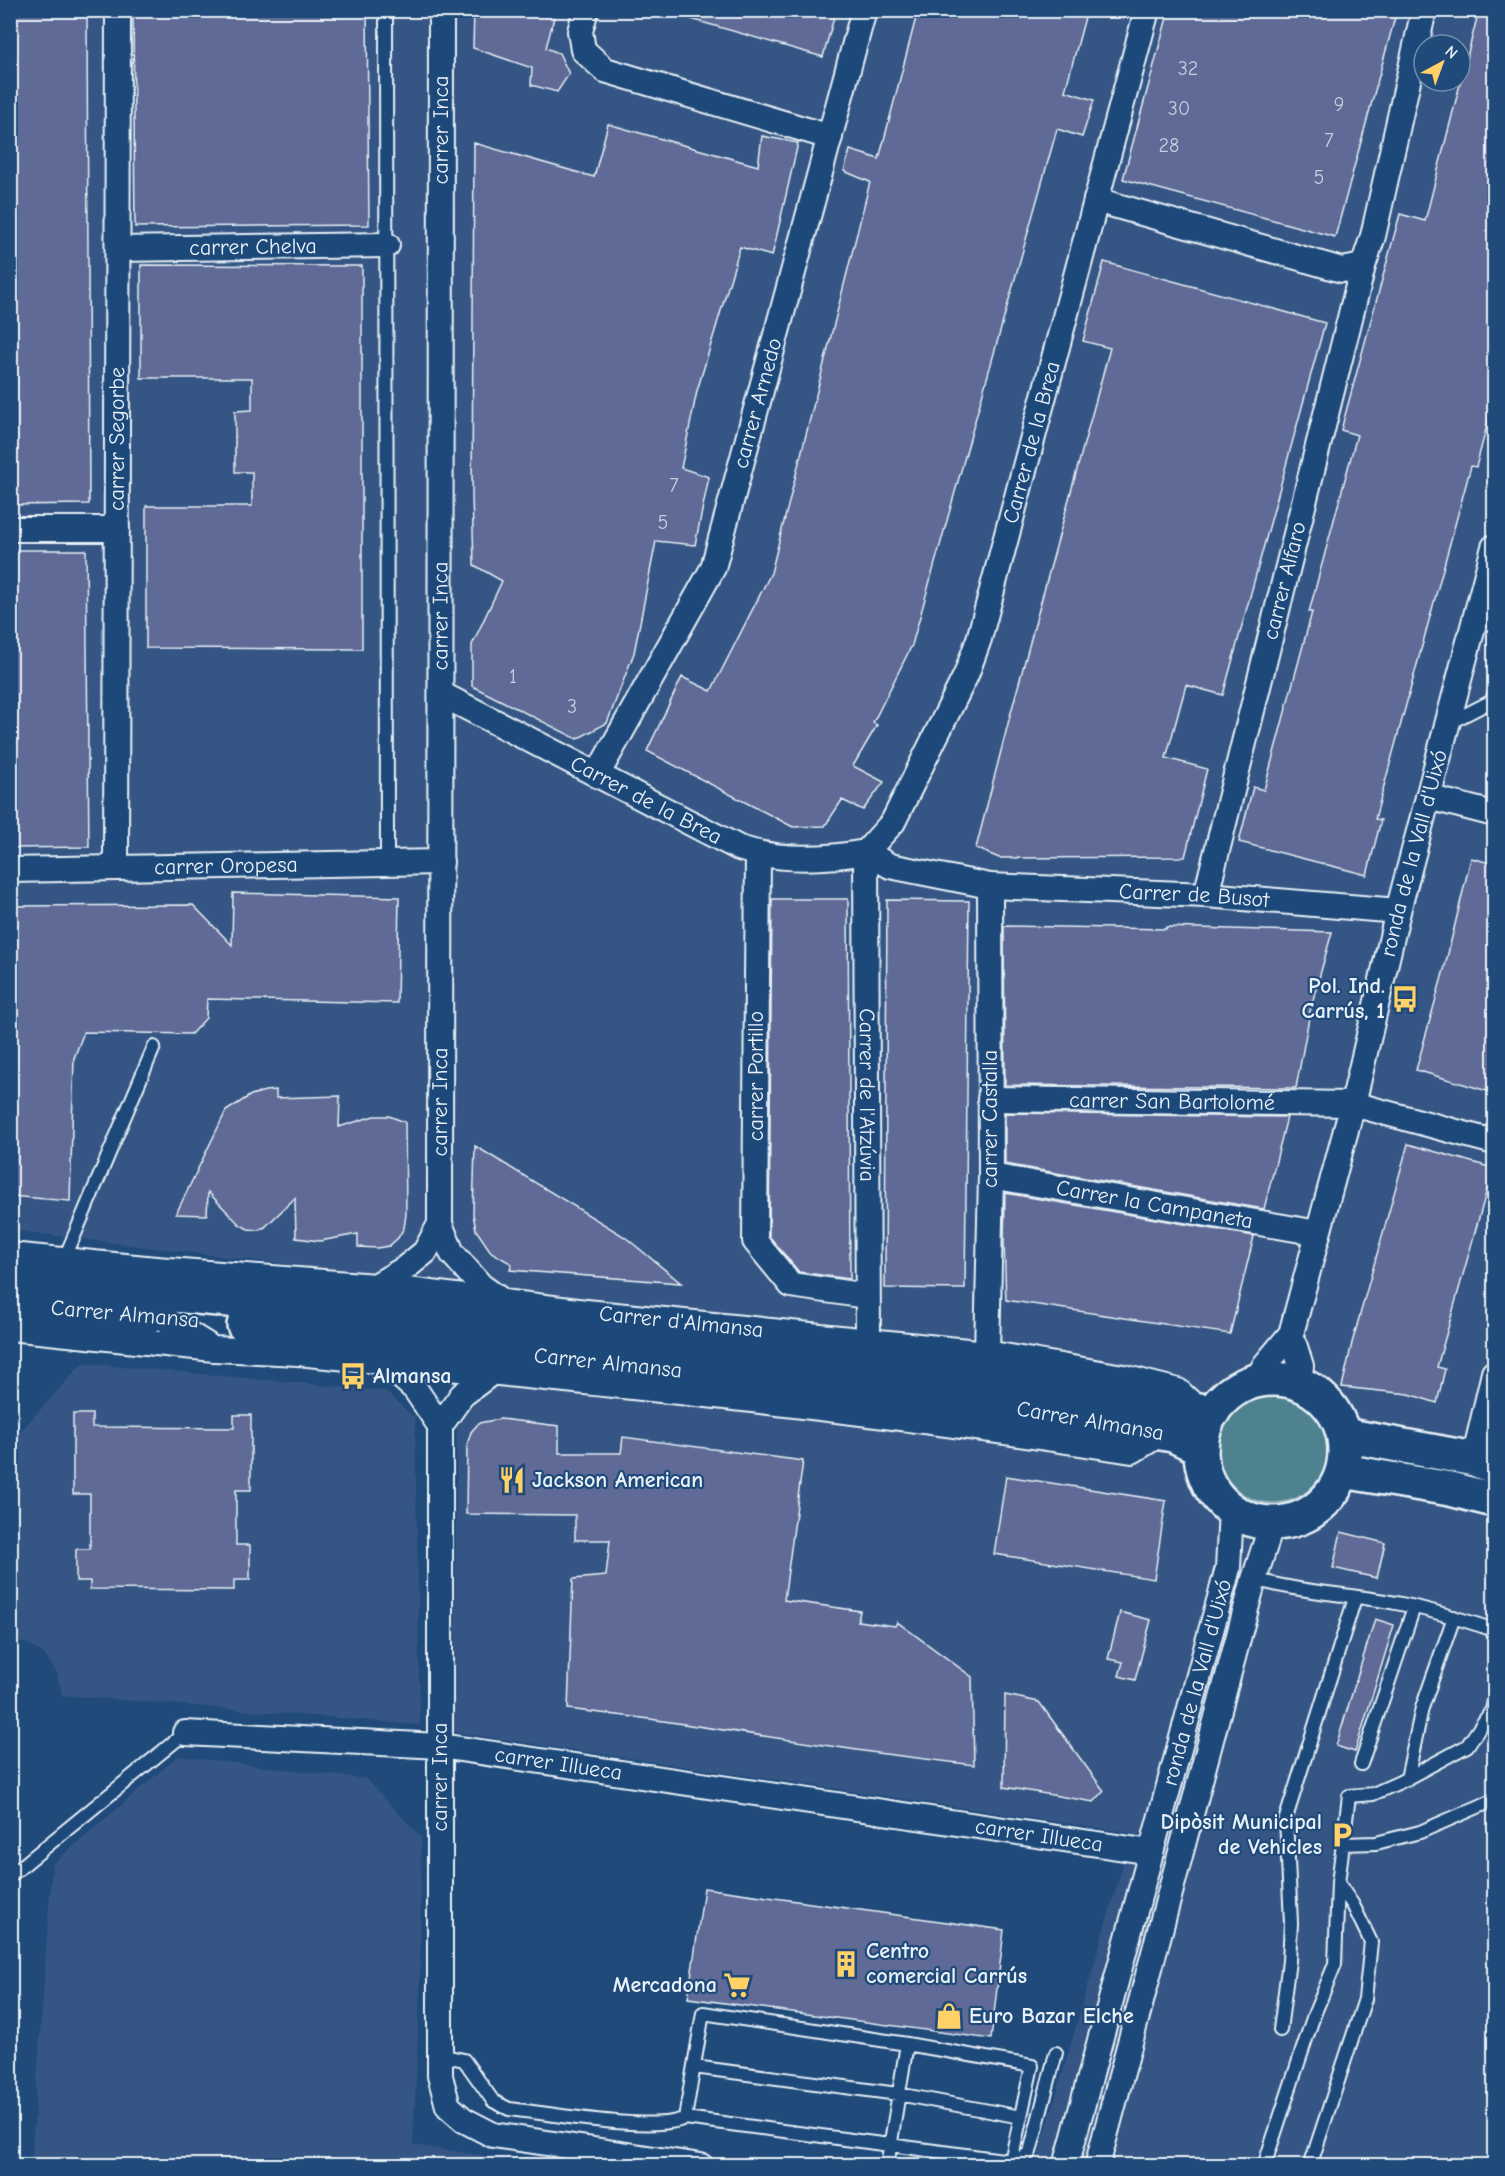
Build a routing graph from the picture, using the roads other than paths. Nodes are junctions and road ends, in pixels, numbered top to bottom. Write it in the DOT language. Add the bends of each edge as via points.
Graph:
graph roads {
  1 [pos="118,10"];
  2 [pos="386,10"];
  3 [pos="441,10"];
  4 [pos="586,10"];
  5 [pos="864,10"];
  6 [pos="1147,10"];
  7 [pos="1424,10"];
  8 [pos="830,137"];
  9 [pos="1096,200"];
  10 [pos="387,245"];
  11 [pos="118,249"];
  12 [pos="1363,266"];
  13 [pos="10,529"];
  14 [pos="117,529"];
  15 [pos="1494,548"];
  16 [pos="441,694"];
  17 [pos="1494,694"];
  18 [pos="1448,723"];
  19 [pos="597,775"];
  20 [pos="1428,797"];
  21 [pos="1494,814"];
  22 [pos="866,852"];
  23 [pos="758,854"];
  24 [pos="441,862"];
  25 [pos="387,863"];
  26 [pos="116,868"];
  27 [pos="10,870"];
  28 [pos="990,886"];
  29 [pos="1206,895"];
  30 [pos="1398,910"];
  31 [pos="154,1047"];
  32 [pos="990,1099"];
  33 [pos="1353,1104"];
  34 [pos="1494,1142"];
  35 [pos="991,1176"];
  36 [pos="440,1224"];
  37 [pos="1318,1233"];
  38 [pos="10,1255"];
  39 [pos="64,1260"];
  40 [pos="156,1269"];
  41 [pos="10,1280"];
  42 [pos="375,1286"];
  43 [pos="867,1296"];
  44 [pos="203,1298"];
  45 [pos="504,1302"];
  46 [pos="10,1304"];
  47 [pos="160,1316"];
  48 [pos="10,1328"];
  49 [pos="1291,1334"];
  50 [pos="868,1340"];
  51 [pos="214,1349"];
  52 [pos="987,1353"];
  53 [pos="384,1362"];
  54 [pos="491,1373"];
  55 [pos="1494,1373"];
  56 [pos="1256,1381"];
  57 [pos="1299,1383"];
  58 [pos="1205,1411"];
  59 [pos="440,1426"];
  60 [pos="1160,1434"];
  61 [pos="1344,1435"];
  62 [pos="1201,1448"];
  63 [pos="1484,1463"];
  64 [pos="1343,1471"];
  65 [pos="1494,1500"];
  66 [pos="1231,1510"];
  67 [pos="1272,1524"];
  68 [pos="1254,1579"];
  69 [pos="1355,1598"];
  70 [pos="1414,1607"];
  71 [pos="1454,1617"];
  72 [pos="1494,1630"];
  73 [pos="1494,1701"];
  74 [pos="184,1733"];
  75 [pos="440,1746"];
  76 [pos="1361,1764"];
  77 [pos="1407,1779"];
  78 [pos="1494,1800"];
  79 [pos="1342,1844"];
  80 [pos="1151,1852"];
  81 [pos="10,1876"];
  82 [pos="1338,1883"];
  83 [pos="1280,2030"];
  84 [pos="907,2044"];
  85 [pos="1056,2053"];
  86 [pos="441,2055"];
  87 [pos="694,2067"];
  88 [pos="898,2094"];
  89 [pos="1021,2117"];
  90 [pos="685,2118"];
  91 [pos="891,2145"];
  92 [pos="1011,2161"];
  93 [pos="701,2166"];
  94 [pos="887,2166"];
  95 [pos="1066,2166"];
  96 [pos="1097,2166"];
  97 [pos="1264,2166"];
  98 [pos="1310,2166"];
  1 -- 11 [label="street, carrer Segorbe"];
  2 -- 10 [label="lane"];
  3 -- 16 [label="street, carrer Inca"];
  4 -- 8 [label="street" via="580,32 583,50 604,70"];
  5 -- 8 [label="street, carrer Arnedo"];
  6 -- 9 [label="street, Carrer de la Brea"];
  7 -- 12 [label="street, carrer Alfaro"];
  8 -- 19 [label="street, carrer Arnedo" via="713,568"];
  9 -- 12 [label="street" via="1342,270"];
  9 -- 22 [label="street, Carrer de la Brea" via="979,639 966,675 893,822"];
  10 -- 11 [label="street, carrer Chelva"];
  10 -- 25 [label="lane"];
  11 -- 14 [label="street, carrer Segorbe"];
  12 -- 29 [label="street, carrer Alfaro"];
  13 -- 14 [label="street"];
  14 -- 26 [label="street, carrer Segorbe"];
  15 -- 18 [label="street, ronda de la Vall d'Uixó"];
  16 -- 19 [label="street, Carrer de la Brea"];
  16 -- 24 [label="street, carrer Inca"];
  17 -- 18 [label="lane" via="1492,701"];
  18 -- 20 [label="street, ronda de la Vall d'Uixó"];
  19 -- 23 [label="street, Carrer de la Brea"];
  20 -- 21 [label="street"];
  20 -- 30 [label="street, ronda de la Vall d'Uixó"];
  22 -- 23 [label="street, Carrer de la Brea" via="812,857"];
  22 -- 28 [label="street" via="890,866"];
  22 -- 43 [label="street, Carrer de l'Atzúvia"];
  23 -- 43 [label="street, carrer Portillo" via="755,1241 791,1285"];
  24 -- 25 [label="street, carrer Oropesa"];
  24 -- 36 [label="street, carrer Inca"];
  25 -- 26 [label="street, carrer Oropesa"];
  26 -- 27 [label="street, carrer Oropesa"];
  28 -- 29 [label="street, Carrer de Busot"];
  28 -- 32 [label="street, carrer Castalla"];
  29 -- 30 [label="street, Carrer de Busot"];
  30 -- 33 [label="street, ronda de la Vall d'Uixó"];
  31 -- 39 [label="lane"];
  32 -- 33 [label="street, carrer San Bartolomé"];
  32 -- 35 [label="street, carrer Castalla"];
  33 -- 34 [label="street, carrer San Bartolomé"];
  33 -- 37 [label="street, ronda de la Vall d'Uixó"];
  35 -- 37 [label="street, Carrer la Campaneta"];
  35 -- 52 [label="street, carrer Castalla"];
  36 -- 42 [label="street" via="425,1252"];
  36 -- 45 [label="street" via="452,1253 481,1286"];
  37 -- 49 [label="street, ronda de la Vall d'Uixó"];
  38 -- 39 [label="street, Carrer d'Almansa"];
  39 -- 40 [label="street, Carrer d'Almansa"];
  40 -- 42 [label="street, Carrer d'Almansa"];
  40 -- 44 [label="street, Carrer d'Almansa"];
  41 -- 44 [label="main road, Carrer d'Almansa"];
  42 -- 45 [label="street, Carrer d'Almansa"];
  43 -- 50 [label="street, Carrer de l'Atzúvia"];
  44 -- 58 [label="main road, Carrer d'Almansa" via="687,1342 976,1376"];
  45 -- 50 [label="street, Carrer d'Almansa"];
  46 -- 47 [label="main road, Carrer Almansa"];
  47 -- 51 [label="street"];
  47 -- 60 [label="main road, Carrer Almansa" via="974,1401"];
  48 -- 51 [label="street"];
  49 -- 56 [label="street, ronda de la Vall d'Uixó"];
  49 -- 57 [label="street" via="1300,1366"];
  50 -- 52 [label="street, Carrer d'Almansa"];
  51 -- 53 [label="street"];
  52 -- 58 [label="street, Carrer d'Almansa" via="1178,1391"];
  53 -- 54 [label="street"];
  53 -- 59 [label="street" via="416,1389"];
  54 -- 59 [label="street" via="462,1395"];
  54 -- 60 [label="street" via="819,1407 1132,1451"];
  55 -- 63 [label="street"];
  56 -- 57 [label="main road"];
  56 -- 58 [label="main road"];
  57 -- 61 [label="main road" via="1332,1409"];
  58 -- 62 [label="main road"];
  59 -- 75 [label="street, carrer Inca"];
  60 -- 62 [label="main road, Carrer Almansa" via="1173,1435"];
  61 -- 63 [label="main road"];
  61 -- 64 [label="main road"];
  62 -- 66 [label="main road" via="1207,1480"];
  64 -- 65 [label="main road"];
  64 -- 67 [label="main road" via="1333,1493 1321,1506 1304,1517"];
  66 -- 67 [label="main road"];
  66 -- 80 [label="street, ronda de la Vall d'Uixó" via="1228,1568"];
  67 -- 68 [label="street, ronda de la Vall d'Uixó"];
  68 -- 69 [label="lane"];
  68 -- 96 [label="street, ronda de la Vall d'Uixó"];
  69 -- 70 [label="lane"];
  69 -- 83 [label="lane" via="1286,1818 1291,1923"];
  70 -- 71 [label="lane"];
  70 -- 76 [label="lane"];
  71 -- 72 [label="lane"];
  71 -- 77 [label="lane" via="1422,1708"];
  73 -- 77 [label="lane" via="1467,1746"];
  74 -- 75 [label="street, carrer Illueca"];
  74 -- 81 [label="lane, carrer Illueca"];
  75 -- 80 [label="street, carrer Illueca"];
  75 -- 86 [label="street, carrer Inca"];
  77 -- 79 [label="lane" via="1373,1794 1349,1796"];
  78 -- 79 [label="lane" via="1420,1832 1376,1843"];
  79 -- 82 [label="lane"];
  80 -- 95 [label="street, ronda de la Vall d'Uixó"];
  82 -- 97 [label="lane" via="1335,1964"];
  82 -- 98 [label="lane" via="1371,1942 1370,1953 1365,1999"];
  84 -- 87 [label="lane" via="703,2013"];
  84 -- 88 [label="lane"];
  84 -- 89 [label="lane" via="1032,2066"];
  85 -- 92 [label="lane" via="1030,2152 1019,2161"];
  86 -- 90 [label="lane" via="464,2060 493,2101 509,2109 645,2124 675,2123"];
  86 -- 93 [label="street, carrer Inca" via="440,2076 448,2106 464,2120 493,2135"];
  87 -- 88 [label="lane"];
  87 -- 90 [label="lane"];
  88 -- 89 [label="lane"];
  88 -- 91 [label="lane"];
  89 -- 92 [label="lane"];
  90 -- 91 [label="lane"];
  91 -- 92 [label="lane"];
  91 -- 94 [label="lane"];
}
